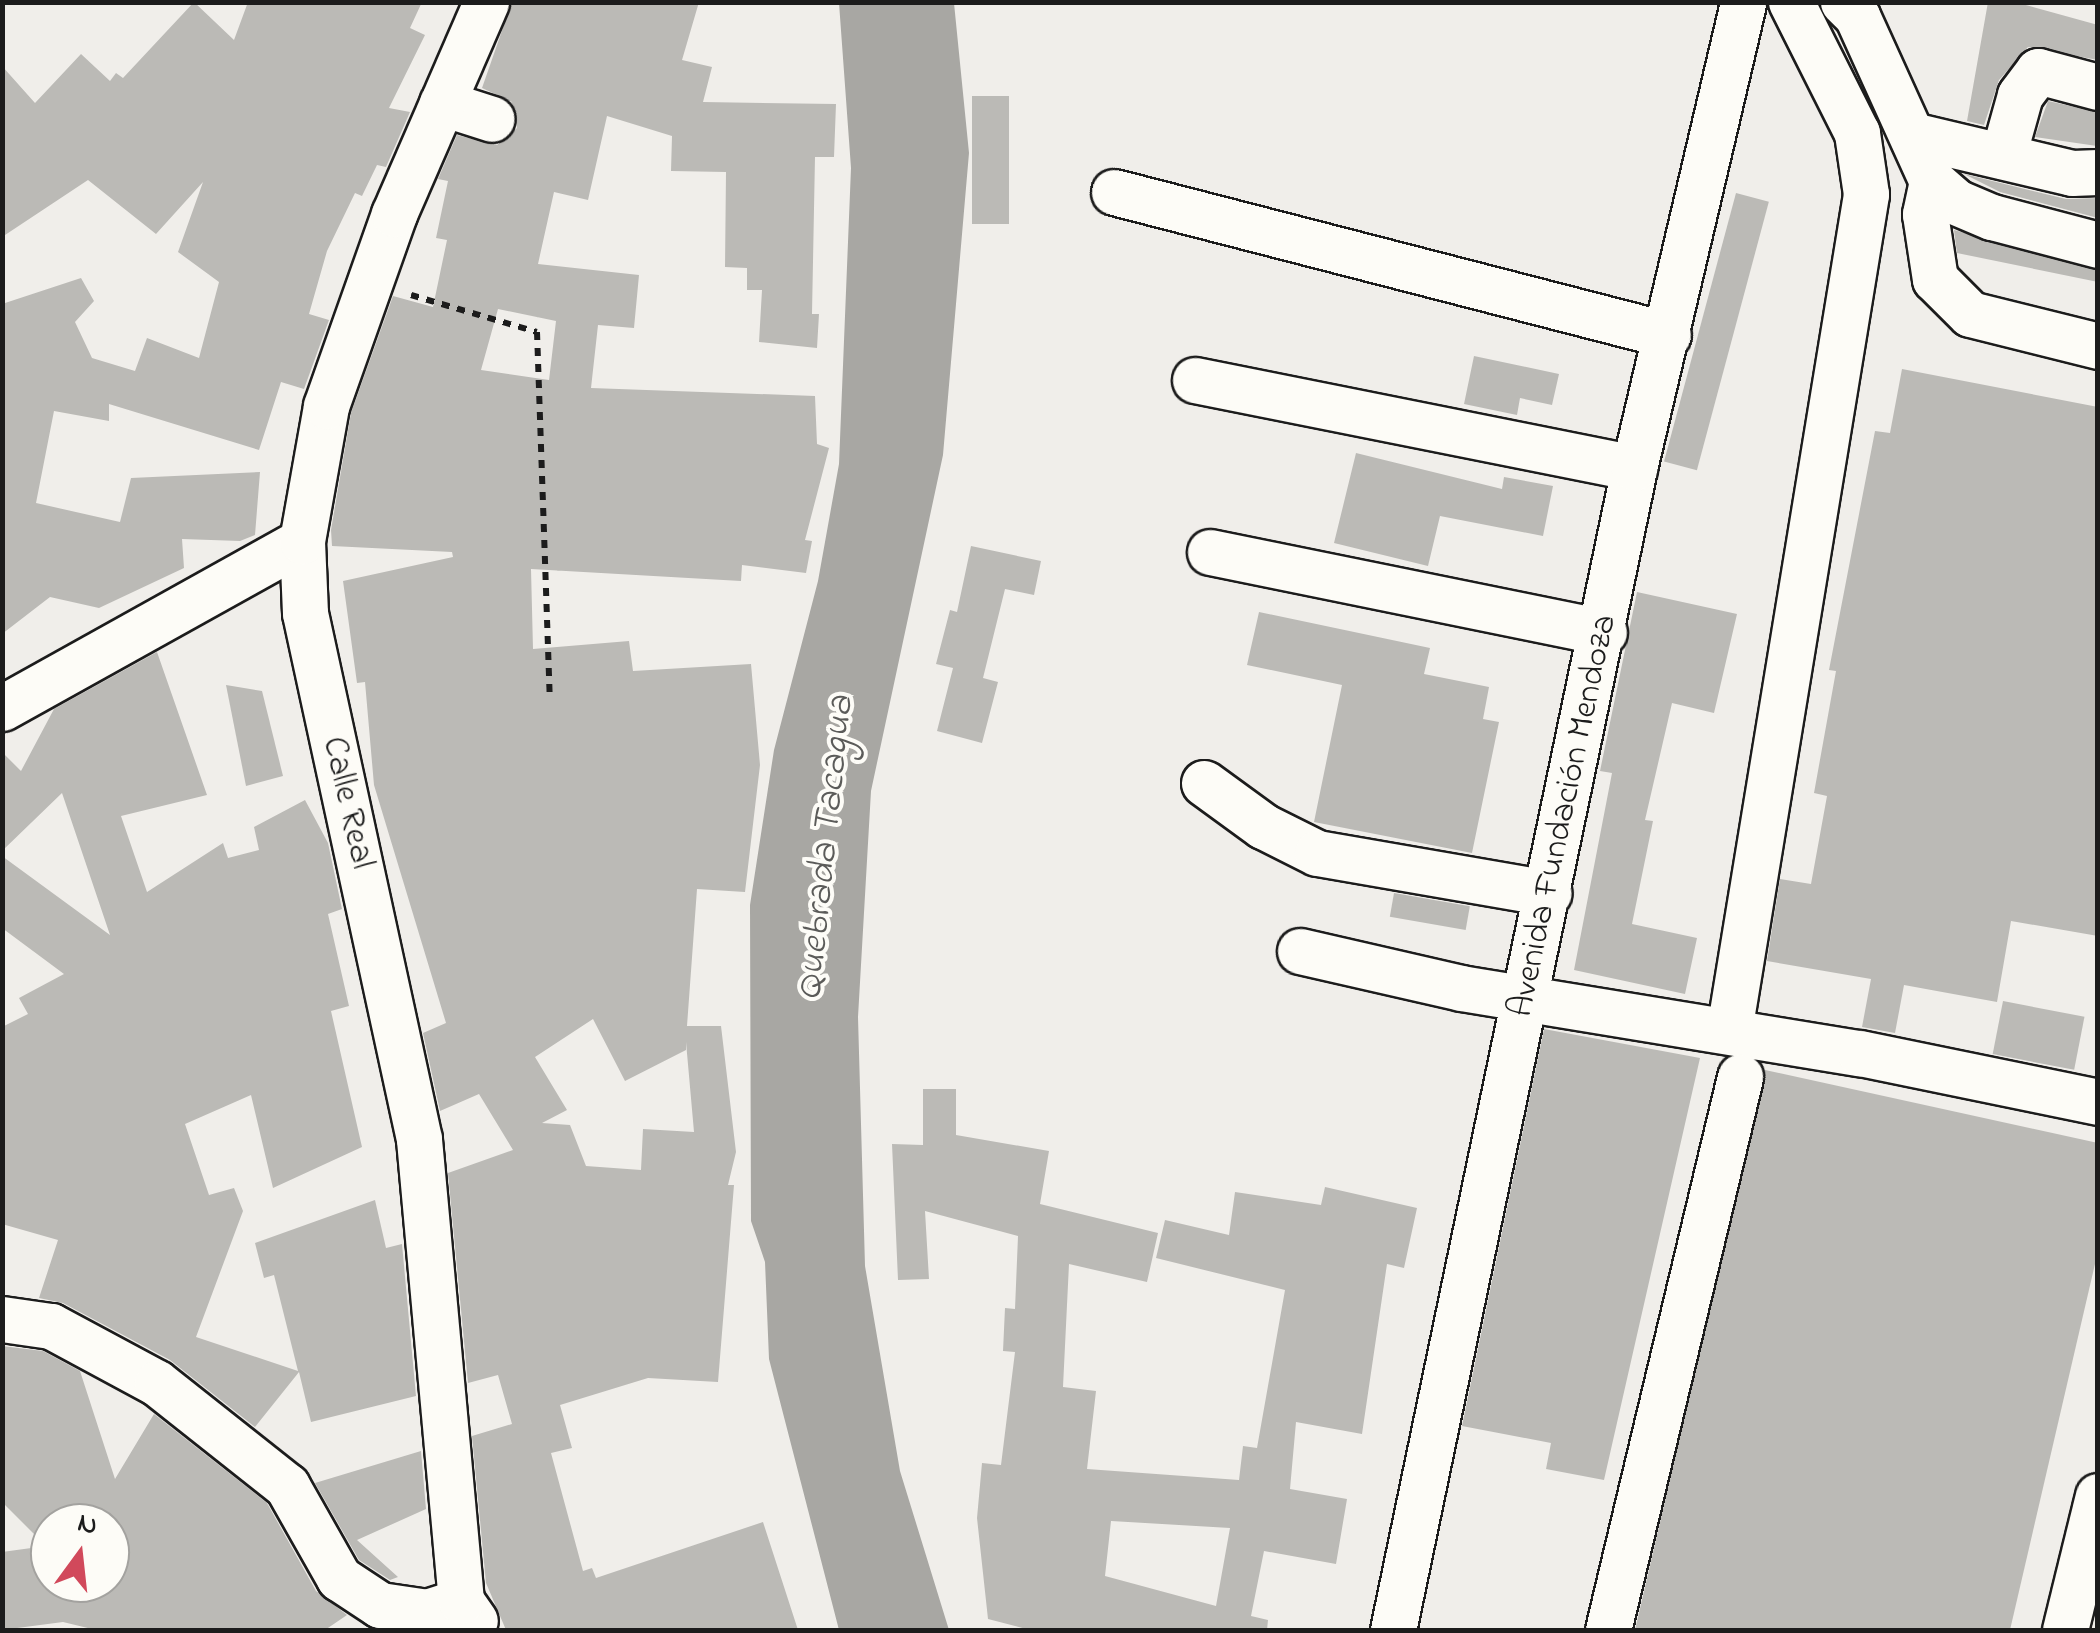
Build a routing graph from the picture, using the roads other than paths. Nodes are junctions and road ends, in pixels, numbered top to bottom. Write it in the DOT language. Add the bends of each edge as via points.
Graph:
graph roads {
  1 [pos="486,2"];
  2 [pos="1743,2"];
  3 [pos="1791,2"];
  4 [pos="1843,2"];
  5 [pos="2098,87"];
  6 [pos="442,102"];
  7 [pos="492,119"];
  8 [pos="1916,136"];
  9 [pos="2003,156"];
  10 [pos="2098,172"];
  11 [pos="1932,181"];
  12 [pos="1114,192"];
  13 [pos="2098,244"];
  14 [pos="1668,335"];
  15 [pos="2098,346"];
  16 [pos="1196,380"];
  17 [pos="1634,468"];
  18 [pos="302,541"];
  19 [pos="1210,552"];
  20 [pos="1604,632"];
  21 [pos="2,708"];
  22 [pos="1204,783"];
  23 [pos="1549,893"];
  24 [pos="1300,950"];
  25 [pos="1526,997"];
  26 [pos="1729,1031"];
  27 [pos="1740,1077"];
  28 [pos="2098,1102"];
  29 [pos="2,1319"];
  30 [pos="2098,1496"];
  31 [pos="465,1621"];
  32 [pos="1394,1630"];
  33 [pos="1608,1630"];
  34 [pos="2066,1630"];
  1 -- 6 [label="street, Calle Real"];
  2 -- 14 [label="street, Avenida Fundación Mendoza"];
  3 -- 26 [label="street" via="1858,133 1866,194"];
  4 -- 8 [label="street" via="1857,16"];
  5 -- 9 [label="street" via="2038,71 2020,95"];
  6 -- 7 [label="street"];
  6 -- 18 [label="street, Calle Real" via="326,406"];
  8 -- 9 [label="street"];
  8 -- 11 [label="street"];
  9 -- 10 [label="street" via="2072,173"];
  11 -- 13 [label="street" via="1956,202 1992,217"];
  11 -- 15 [label="street" via="1925,214 1935,279 1970,314"];
  12 -- 14 [label="street"];
  14 -- 17 [label="street, Avenida Fundación Mendoza"];
  16 -- 17 [label="street"];
  17 -- 20 [label="street, Avenida Fundación Mendoza"];
  18 -- 21 [label="street"];
  18 -- 31 [label="street, Calle Real" via="304,613 419,1138"];
  19 -- 20 [label="street"];
  20 -- 23 [label="street, Avenida Fundación Mendoza"];
  22 -- 23 [label="street" via="1263,826 1317,852"];
  23 -- 25 [label="street, Avenida Fundación Mendoza"];
  24 -- 25 [label="street"];
  25 -- 26 [label="street"];
  25 -- 32 [label="street, Avenida Fundación Mendoza"];
  26 -- 28 [label="street"];
  27 -- 33 [label="street"];
  29 -- 31 [label="street" via="51,1326 158,1383 288,1486 339,1578 380,1605"];
  30 -- 34 [label="street"];
}
